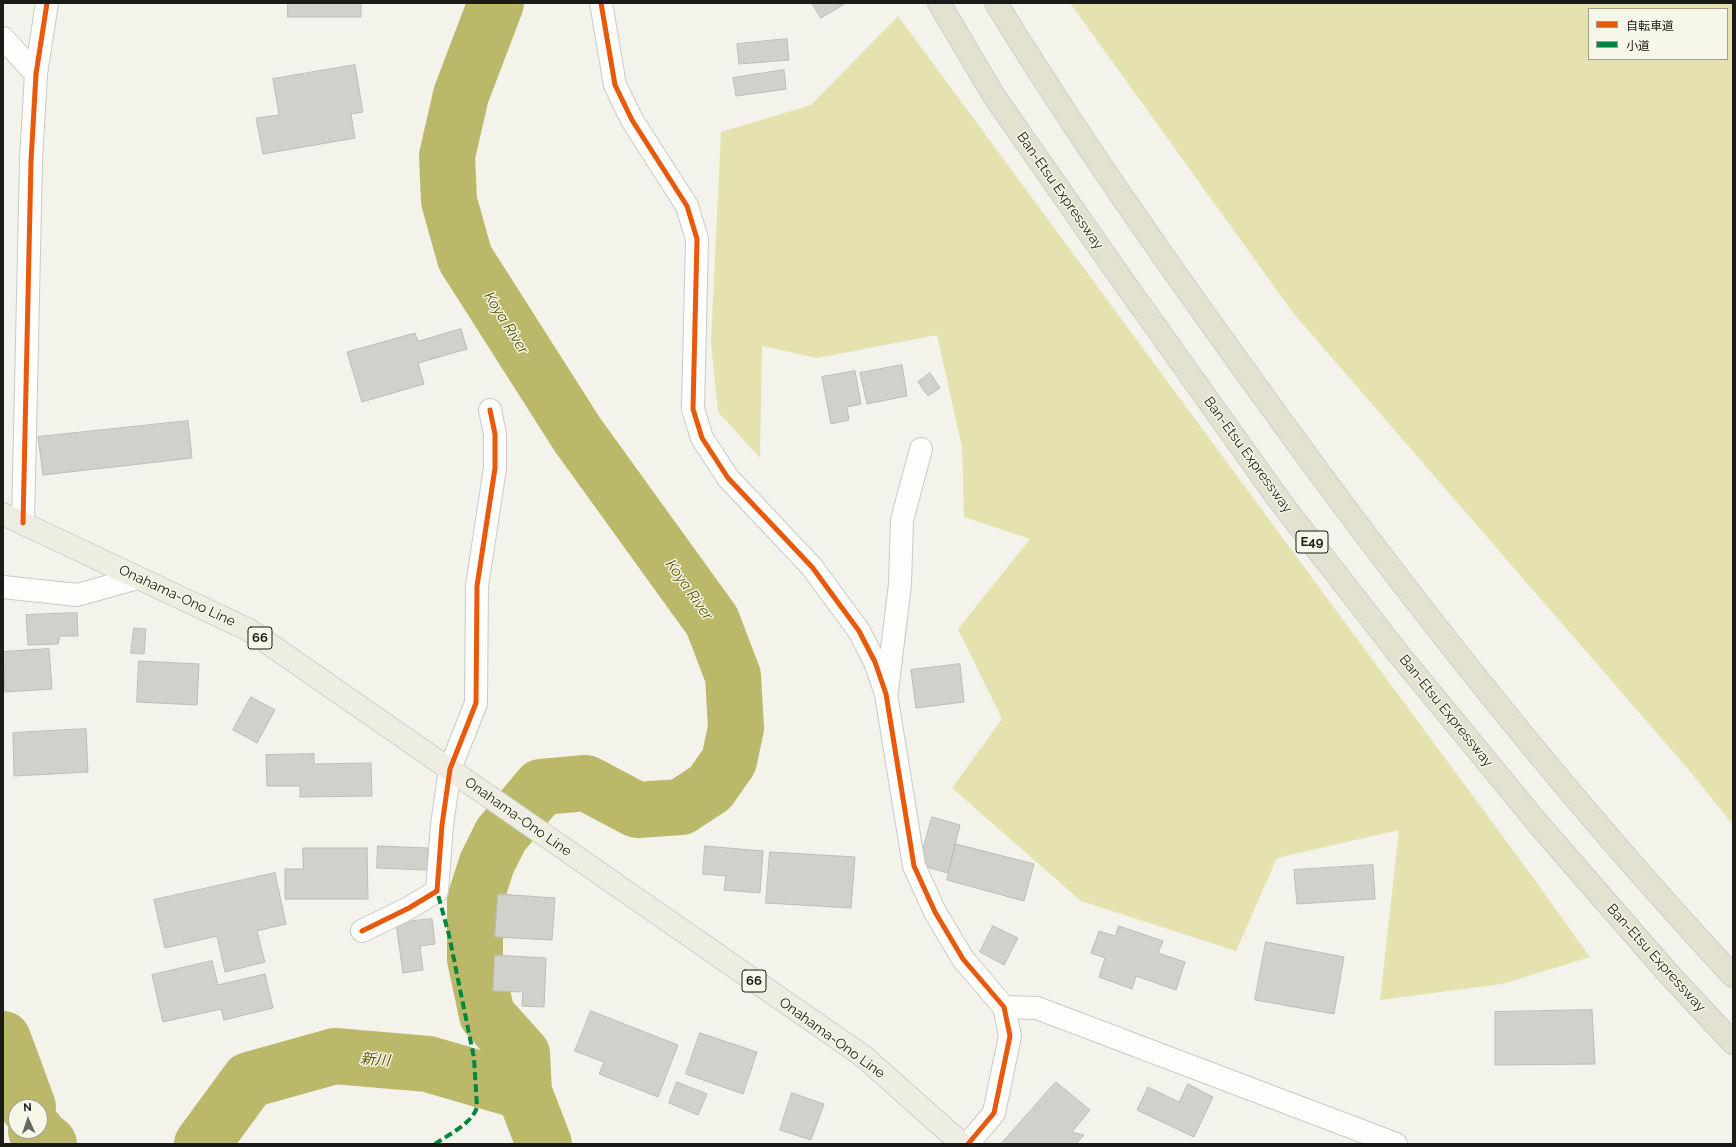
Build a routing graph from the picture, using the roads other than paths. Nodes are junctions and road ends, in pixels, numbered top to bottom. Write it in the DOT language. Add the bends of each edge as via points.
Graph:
graph roads {
  1 [pos="46,3"];
  2 [pos="601,3"];
  3 [pos="939,3"];
  4 [pos="996,3"];
  5 [pos="3,38"];
  6 [pos="36,74"];
  7 [pos="490,410"];
  8 [pos="921,449"];
  9 [pos="3,514"];
  10 [pos="23,523"];
  11 [pos="138,578"];
  12 [pos="3,587"];
  13 [pos="886,694"];
  14 [pos="450,769"];
  15 [pos="362,931"];
  16 [pos="1733,976"];
  17 [pos="1004,1007"];
  18 [pos="1733,1043"];
  19 [pos="962,1144"];
  20 [pos="968,1144"];
  21 [pos="1396,1144"];
  1 -- 6 [label="street"];
  2 -- 13 [label="street" via="615,86 632,120 686,206 697,239 693,409 702,438 728,478 812,567 858,632 875,662"];
  3 -- 18 [label="highway, Ban-Etsu Expressway / E49" via="994,96 1282,504 1397,652 1540,826 1667,972"];
  4 -- 16 [label="highway" via="1038,72 1159,252 1318,473 1434,624 1574,796"];
  5 -- 6 [label="street"];
  6 -- 10 [label="street"];
  7 -- 14 [label="street" via="495,468 478,586 476,703"];
  8 -- 13 [label="street" via="902,520 900,584"];
  9 -- 10 [label="main road, Onahama-Ono Line / 66"];
  10 -- 11 [label="main road, Onahama-Ono Line / 66"];
  11 -- 12 [label="street" via="77,595"];
  11 -- 14 [label="main road, Onahama-Ono Line / 66" via="249,630"];
  13 -- 17 [label="street" via="914,866 935,912 963,959"];
  14 -- 15 [label="street" via="442,825 437,891"];
  14 -- 19 [label="main road, Onahama-Ono Line / 66" via="863,1056"];
  17 -- 20 [label="street" via="1010,1036 994,1113"];
  17 -- 21 [label="street" via="1037,1008"];
}
